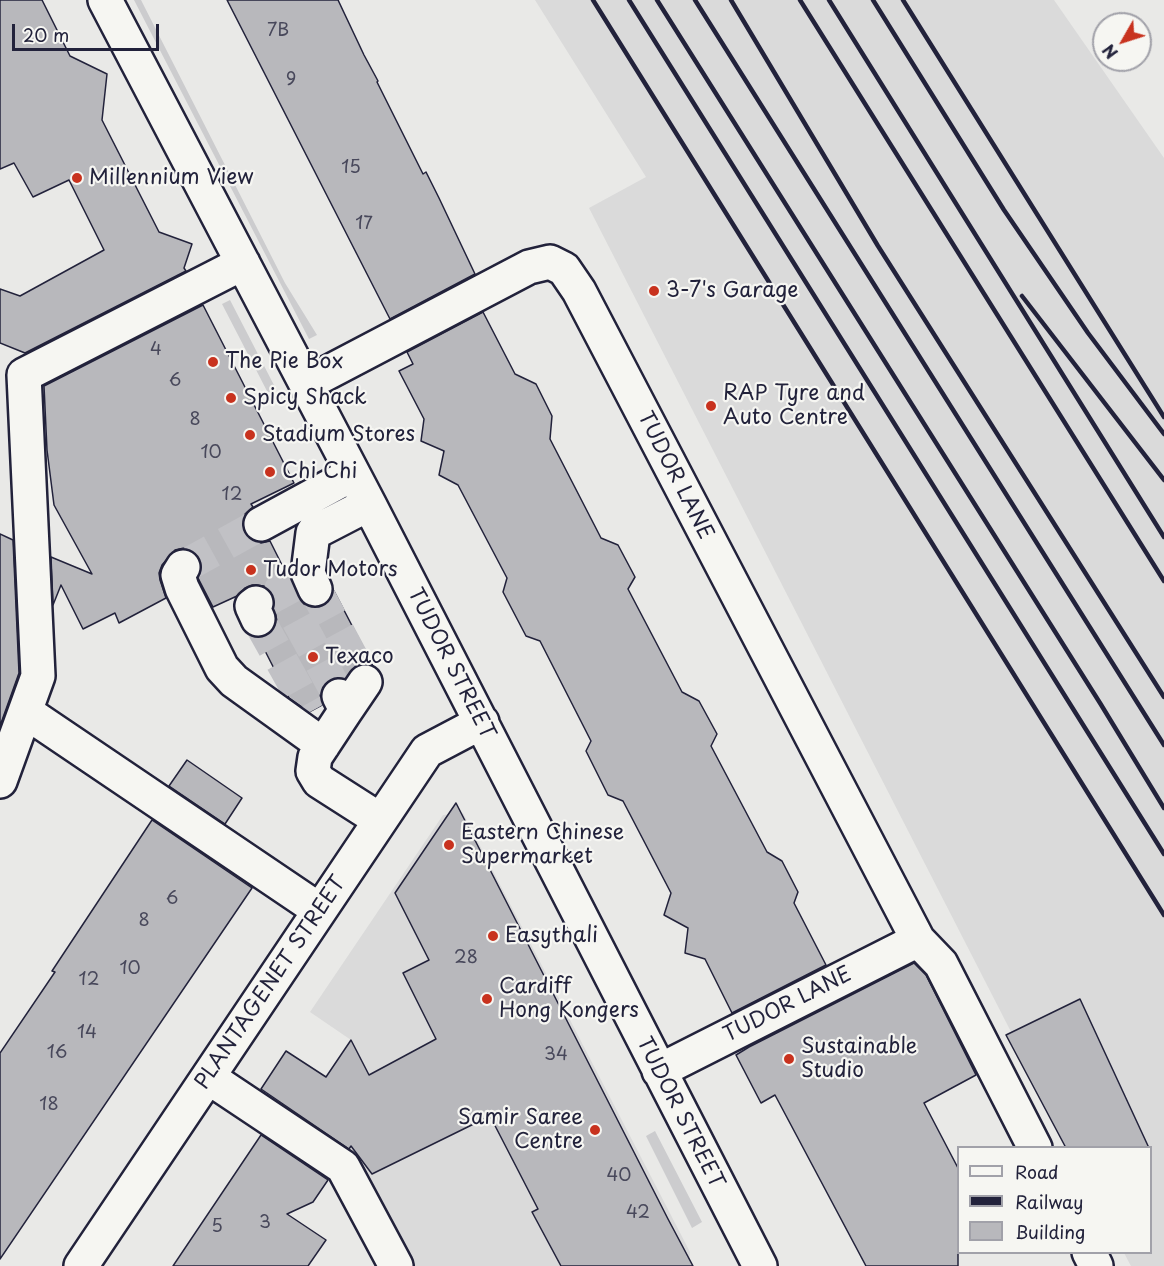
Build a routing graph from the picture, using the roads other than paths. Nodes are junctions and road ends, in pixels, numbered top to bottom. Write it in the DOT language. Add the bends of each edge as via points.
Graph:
graph roads {
  1 [pos="105,0"];
  2 [pos="243,263"];
  3 [pos="306,384"];
  4 [pos="353,474"];
  5 [pos="369,504"];
  6 [pos="261,524"];
  7 [pos="183,567"];
  8 [pos="305,581"];
  9 [pos="350,696"];
  10 [pos="26,712"];
  11 [pos="310,712"];
  12 [pos="482,722"];
  13 [pos="323,745"];
  14 [pos="0,781"];
  15 [pos="380,820"];
  16 [pos="319,910"];
  17 [pos="918,940"];
  18 [pos="658,1071"];
  19 [pos="208,1077"];
  20 [pos="1034,1146"];
  21 [pos="81,1266"];
  22 [pos="396,1266"];
  23 [pos="760,1266"];
  1 -- 2 [label="street, TUDOR STREET"];
  2 -- 3 [label="street, TUDOR STREET"];
  2 -- 10 [label="street" via="24,375 38,676"];
  3 -- 4 [label="street, TUDOR STREET"];
  3 -- 17 [label="street, TUDOR LANE" via="529,267 550,262 564,269 579,291"];
  4 -- 5 [label="street, TUDOR STREET"];
  4 -- 6 [label="street"];
  5 -- 8 [label="street" via="313,533"];
  5 -- 12 [label="street, TUDOR STREET"];
  7 -- 13 [label="street" via="178,575 182,588 222,668 234,681"];
  9 -- 13 [label="street"];
  10 -- 14 [label="street"];
  10 -- 16 [label="street"];
  11 -- 13 [label="street"];
  12 -- 15 [label="street, PLANTAGENET STREET" via="427,750"];
  12 -- 18 [label="street, TUDOR STREET"];
  13 -- 15 [label="street" via="312,771 319,781"];
  15 -- 16 [label="street, PLANTAGENET STREET"];
  16 -- 19 [label="street, PLANTAGENET STREET"];
  17 -- 18 [label="street, TUDOR LANE"];
  17 -- 20 [label="street, TUDOR LANE" via="941,964"];
  18 -- 23 [label="street, TUDOR STREET"];
  19 -- 21 [label="street, PLANTAGENET STREET"];
  19 -- 22 [label="street" via="343,1167"];
}
